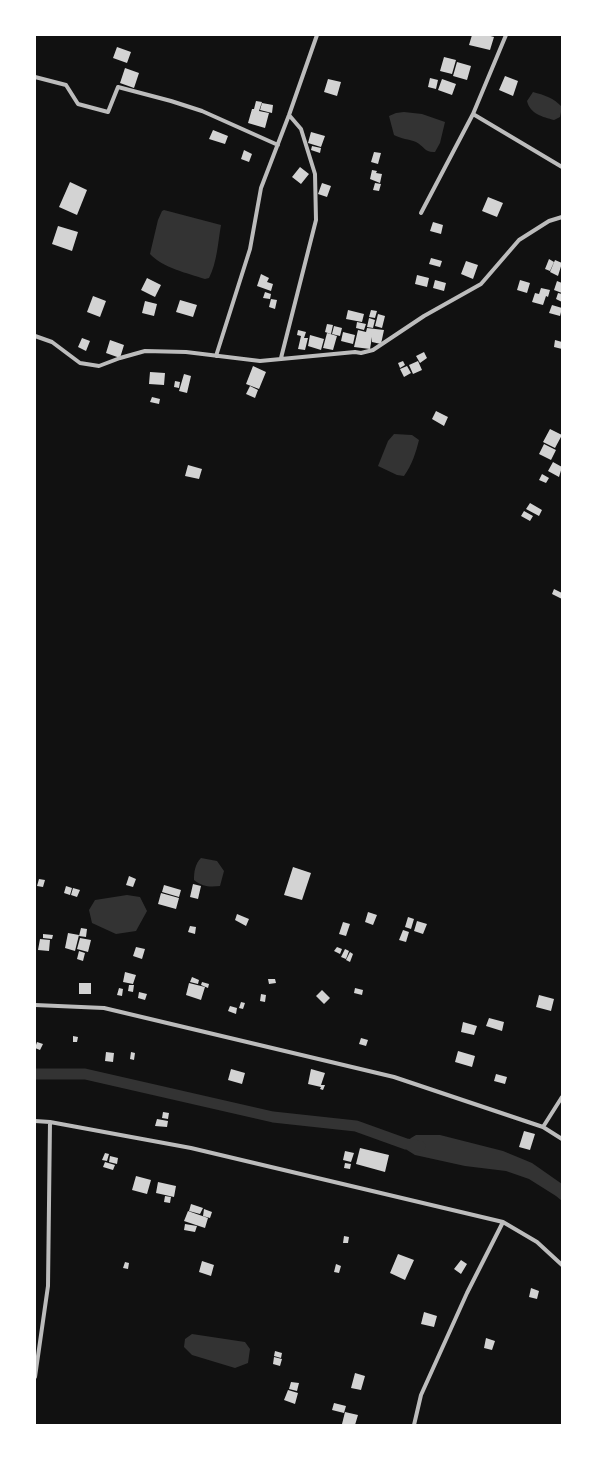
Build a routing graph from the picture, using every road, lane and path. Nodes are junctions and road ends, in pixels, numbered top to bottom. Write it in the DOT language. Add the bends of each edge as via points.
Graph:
graph roads {
  1 [pos="317,35"];
  2 [pos="506,35"];
  3 [pos="35,77"];
  4 [pos="473,114"];
  5 [pos="289,115"];
  6 [pos="278,145"];
  7 [pos="562,168"];
  8 [pos="421,213"];
  9 [pos="562,217"];
  10 [pos="35,336"];
  11 [pos="216,356"];
  12 [pos="281,358"];
  13 [pos="35,1006"];
  14 [pos="562,1097"];
  15 [pos="35,1121"];
  16 [pos="50,1122"];
  17 [pos="542,1127"];
  18 [pos="562,1139"];
  19 [pos="503,1222"];
  20 [pos="562,1265"];
  21 [pos="35,1377"];
  22 [pos="414,1425"];
  1 -- 5 [label="street"];
  2 -- 4 [label="street"];
  3 -- 6 [label="street" via="66,85 78,104 108,112 118,87 202,111"];
  4 -- 7 [label="street"];
  4 -- 8 [label="street"];
  5 -- 6 [label="street"];
  5 -- 12 [label="street" via="302,129 315,174 316,220"];
  6 -- 11 [label="street" via="261,188 250,249"];
  9 -- 12 [label="street" via="549,221 519,240 481,284 424,316 373,350"];
  10 -- 11 [label="street" via="52,342 80,363 99,366 145,350"];
  11 -- 12 [label="street" via="260,361"];
  13 -- 17 [label="street" via="104,1008 126,1013 394,1077"];
  14 -- 17 [label="street"];
  15 -- 16 [label="street"];
  16 -- 19 [label="street" via="191,1148"];
  16 -- 21 [label="street" via="48,1286"];
  17 -- 18 [label="street"];
  19 -- 20 [label="street" via="537,1242"];
  19 -- 22 [label="street" via="467,1293 421,1395"];
}
